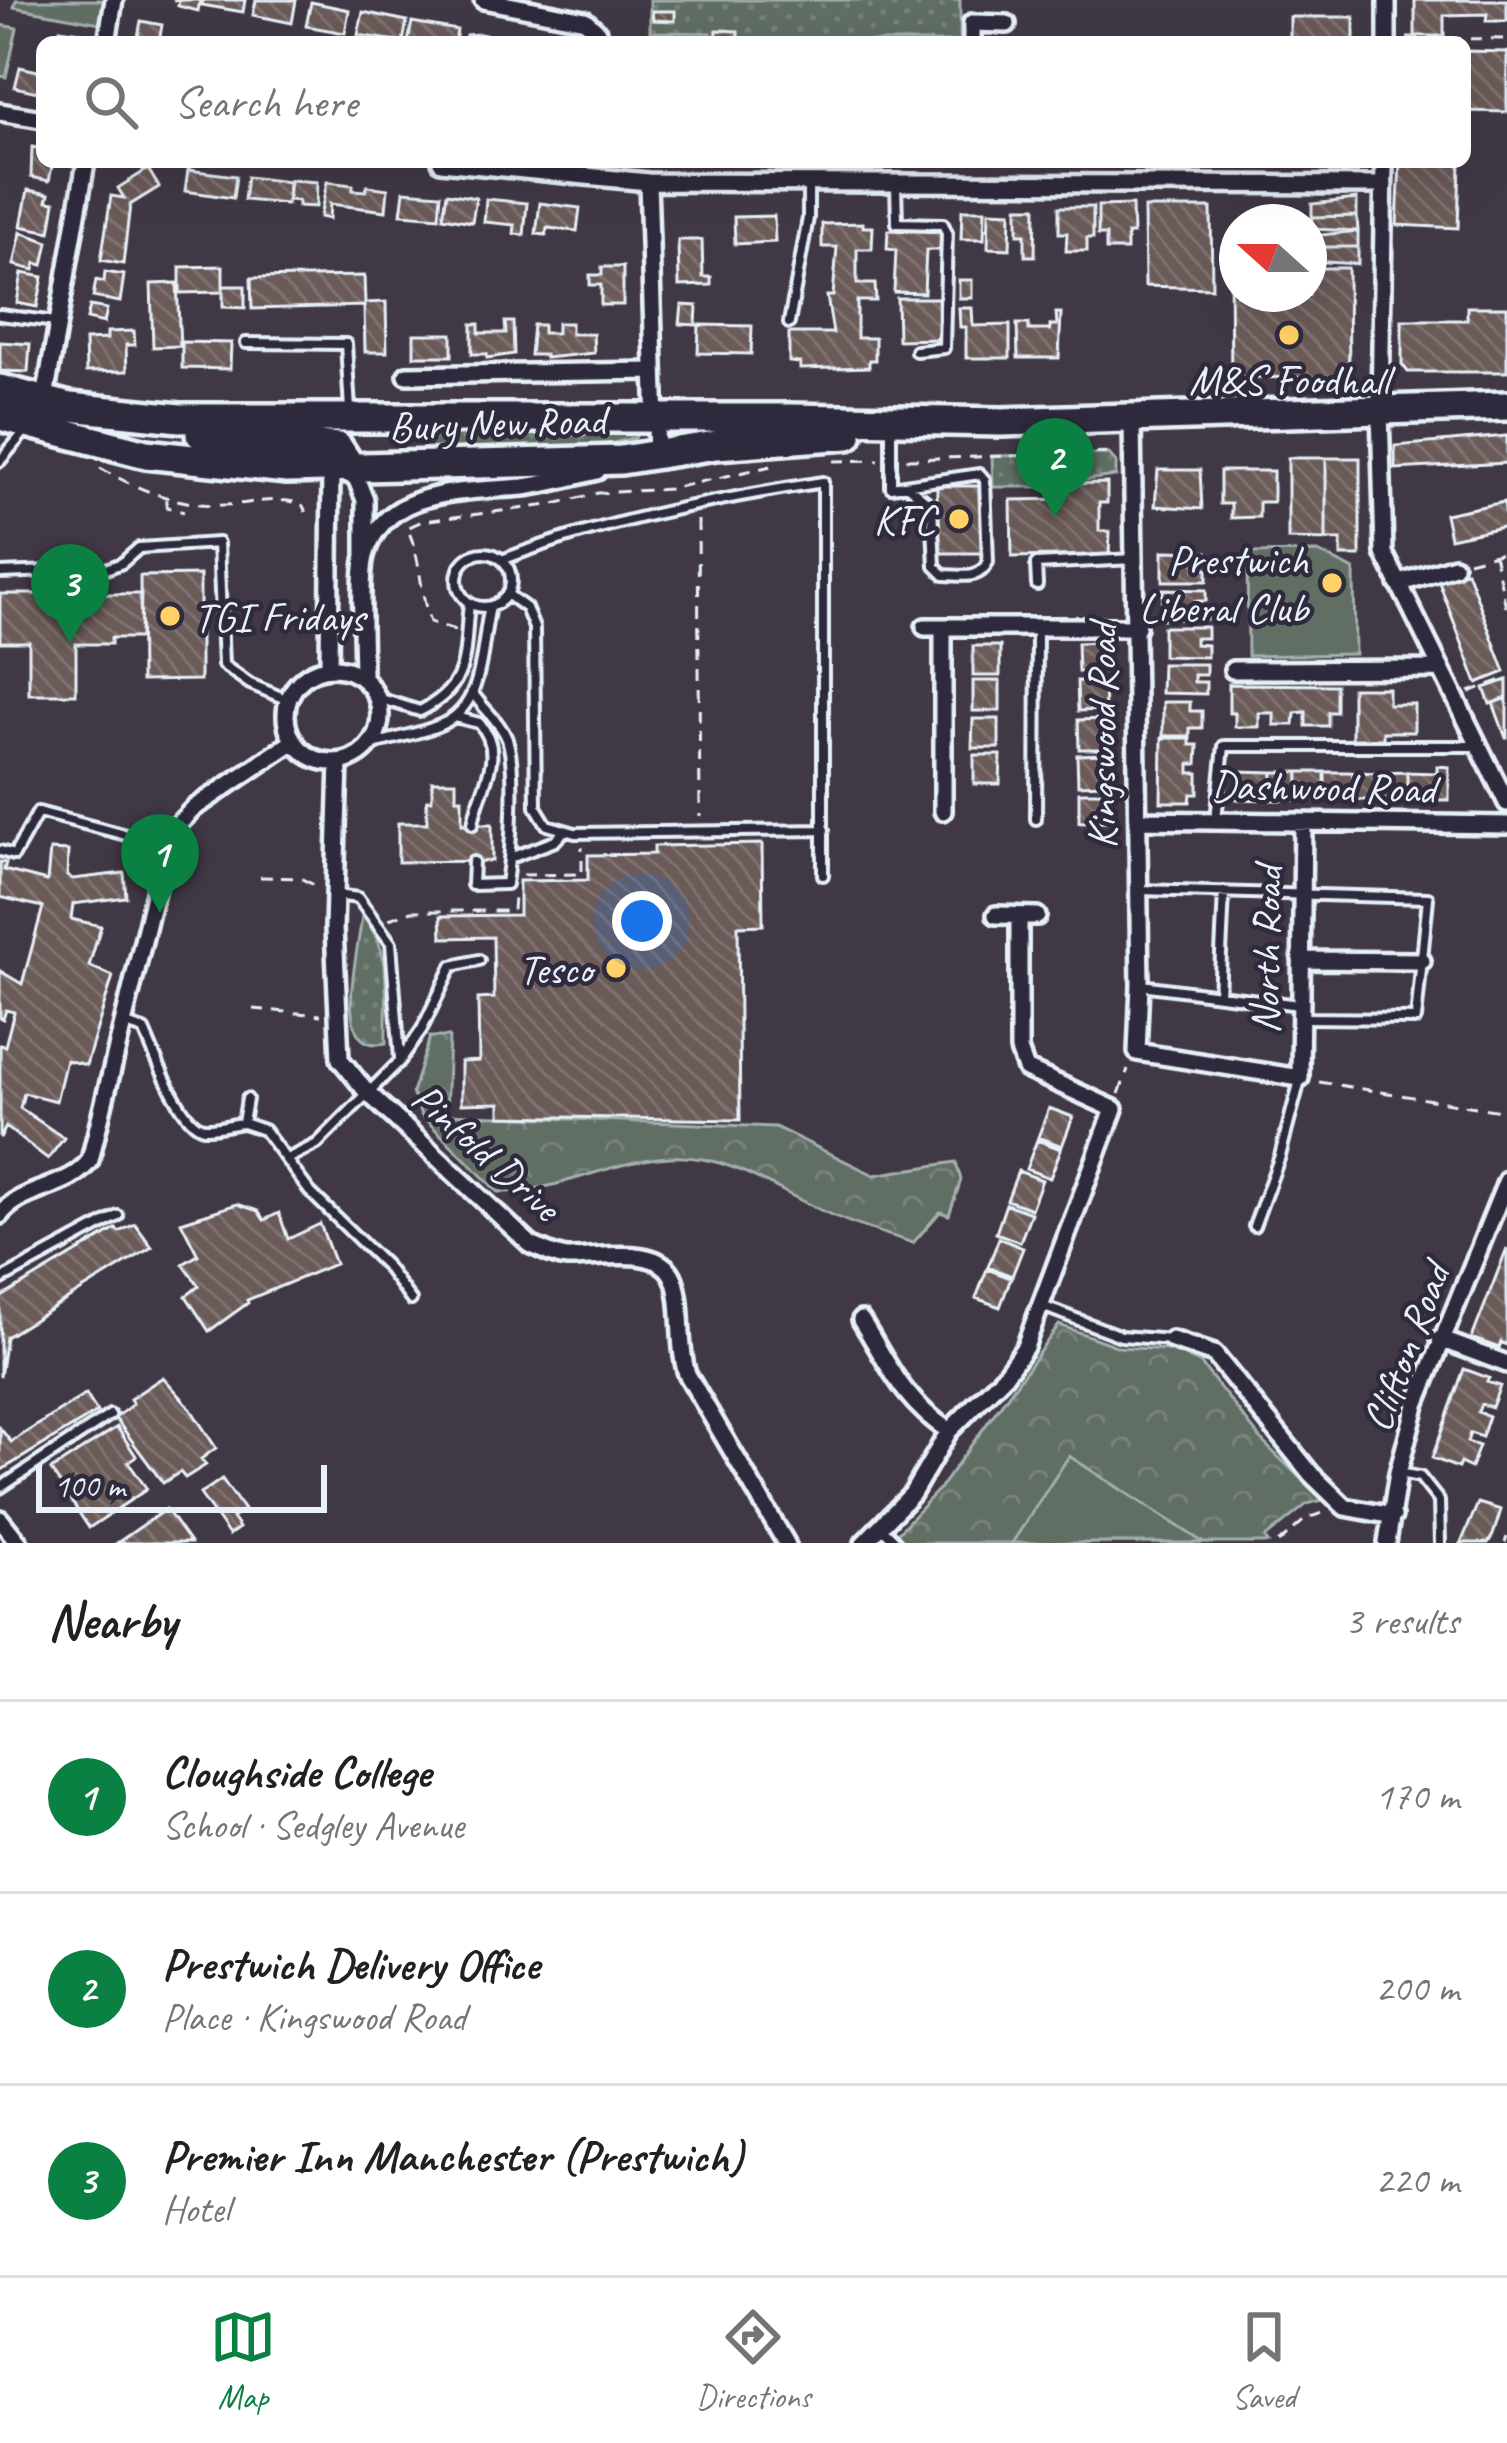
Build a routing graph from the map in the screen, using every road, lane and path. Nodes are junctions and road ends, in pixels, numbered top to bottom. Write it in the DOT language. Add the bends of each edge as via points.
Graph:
graph roads {
  1 [pos="114,0"];
  2 [pos="483,0"];
  3 [pos="1387,0"];
  4 [pos="1007,24"];
  5 [pos="108,36"];
  6 [pos="598,36"];
  7 [pos="972,36"];
  8 [pos="1387,36"];
  9 [pos="1471,39"];
  10 [pos="1507,39"];
  11 [pos="0,112"];
  12 [pos="36,118"];
  13 [pos="85,168"];
  14 [pos="552,168"];
  15 [pos="969,168"];
  16 [pos="1384,168"];
  17 [pos="589,170"];
  18 [pos="648,182"];
  19 [pos="968,182"];
  20 [pos="896,183"];
  21 [pos="808,185"];
  22 [pos="1384,185"];
  23 [pos="0,315"];
  24 [pos="58,322"];
  25 [pos="789,323"];
  26 [pos="246,343"];
  27 [pos="916,351"];
  28 [pos="653,371"];
  29 [pos="407,375"];
  30 [pos="0,388"];
  31 [pos="1507,406"];
  32 [pos="1380,410"];
  33 [pos="38,411"];
  34 [pos="0,416"];
  35 [pos="655,418"];
  36 [pos="1132,421"];
  37 [pos="1002,422"];
  38 [pos="891,431"];
  39 [pos="346,449"];
  40 [pos="657,455"];
  41 [pos="622,460"];
  42 [pos="0,461"];
  43 [pos="92,464"];
  44 [pos="906,485"];
  45 [pos="166,497"];
  46 [pos="698,506"];
  47 [pos="184,512"];
  48 [pos="306,512"];
  49 [pos="1507,551"];
  50 [pos="1494,554"];
  51 [pos="364,557"];
  52 [pos="1136,559"];
  53 [pos="502,560"];
  54 [pos="1454,566"];
  55 [pos="0,573"];
  56 [pos="1398,584"];
  57 [pos="1037,585"];
  58 [pos="507,595"];
  59 [pos="470,604"];
  60 [pos="490,607"];
  61 [pos="1507,611"];
  62 [pos="1037,627"];
  63 [pos="1137,627"];
  64 [pos="328,668"];
  65 [pos="1439,669"];
  66 [pos="1233,670"];
  67 [pos="363,677"];
  68 [pos="1507,678"];
  69 [pos="472,692"];
  70 [pos="1452,695"];
  71 [pos="377,698"];
  72 [pos="288,700"];
  73 [pos="454,716"];
  74 [pos="294,741"];
  75 [pos="370,745"];
  76 [pos="1477,746"];
  77 [pos="338,762"];
  78 [pos="1507,803"];
  79 [pos="943,811"];
  80 [pos="1036,819"];
  81 [pos="1216,819"];
  82 [pos="1138,820"];
  83 [pos="1303,823"];
  84 [pos="473,824"];
  85 [pos="1507,825"];
  86 [pos="824,830"];
  87 [pos="564,831"];
  88 [pos="700,832"];
  89 [pos="582,841"];
  90 [pos="164,845"];
  91 [pos="0,851"];
  92 [pos="510,858"];
  93 [pos="473,862"];
  94 [pos="824,875"];
  95 [pos="515,876"];
  96 [pos="260,877"];
  97 [pos="1137,890"];
  98 [pos="1224,892"];
  99 [pos="514,893"];
  100 [pos="335,895"];
  101 [pos="1302,896"];
  102 [pos="996,915"];
  103 [pos="378,923"];
  104 [pos="479,960"];
  105 [pos="1301,960"];
  106 [pos="1422,961"];
  107 [pos="1140,985"];
  108 [pos="1219,995"];
  109 [pos="253,1010"];
  110 [pos="1300,1012"];
  111 [pos="335,1016"];
  112 [pos="122,1023"];
  113 [pos="1137,1052"];
  114 [pos="400,1060"];
  115 [pos="1300,1078"];
  116 [pos="366,1091"];
  117 [pos="247,1099"];
  118 [pos="1114,1109"];
  119 [pos="1507,1112"];
  120 [pos="243,1123"];
  121 [pos="287,1160"];
  122 [pos="1507,1180"];
  123 [pos="0,1214"];
  124 [pos="118,1216"];
  125 [pos="1254,1226"];
  126 [pos="0,1280"];
  127 [pos="411,1300"];
  128 [pos="1042,1306"];
  129 [pos="861,1320"];
  130 [pos="1172,1340"];
  131 [pos="1440,1340"];
  132 [pos="1507,1364"];
  133 [pos="110,1415"];
  134 [pos="949,1431"];
  135 [pos="1398,1473"];
  136 [pos="0,1487"];
  137 [pos="1345,1507"];
  138 [pos="1393,1516"];
  139 [pos="0,1520"];
  140 [pos="882,1528"];
  141 [pos="19,1543"];
  142 [pos="786,1543"];
  143 [pos="864,1543"];
  144 [pos="897,1543"];
  145 [pos="1278,1543"];
  146 [pos="1388,1543"];
  147 [pos="1440,1543"];
  1 -- 5 [label="street"];
  2 -- 6 [label="street" via="585,20"];
  3 -- 8 [label="street"];
  4 -- 7 [label="street" via="973,23"];
  9 -- 10 [label="path"];
  11 -- 12 [label="street"];
  13 -- 24 [label="street"];
  14 -- 17 [label="street"];
  15 -- 19 [label="street"];
  16 -- 22 [label="street"];
  17 -- 18 [label="street"];
  18 -- 21 [label="street"];
  18 -- 28 [label="street"];
  19 -- 20 [label="street"];
  19 -- 22 [label="street"];
  20 -- 21 [label="street"];
  20 -- 27 [label="lane" via="897,223 943,224 947,233 944,348"];
  21 -- 25 [label="lane"];
  22 -- 32 [label="street"];
  23 -- 24 [label="lane"];
  24 -- 33 [label="street"];
  26 -- 39 [label="lane" via="346,344"];
  28 -- 29 [label="street"];
  28 -- 35 [label="street"];
  30 -- 33 [label="highway, Bury New Road"];
  31 -- 32 [label="highway, Bury New Road"];
  32 -- 36 [label="highway, Bury New Road"];
  32 -- 56 [label="street" via="1384,553"];
  33 -- 34 [label="highway, Bury New Road"];
  33 -- 39 [label="highway, Bury New Road" via="180,418"];
  33 -- 39 [label="highway, Bury New Road" via="117,448 202,463"];
  33 -- 42 [label="lane"];
  35 -- 37 [label="highway, Bury New Road"];
  35 -- 39 [label="highway, Bury New Road"];
  35 -- 40 [label="street"];
  36 -- 37 [label="highway, Bury New Road"];
  36 -- 52 [label="street, Kingswood Road"];
  37 -- 38 [label="highway, Bury New Road"];
  38 -- 40 [label="highway, Bury New Road"];
  38 -- 44 [label="lane" via="891,487"];
  39 -- 41 [label="highway, Bury New Road"];
  39 -- 51 [label="street" via="365,500"];
  39 -- 64 [label="street"];
  40 -- 41 [label="highway, Bury New Road"];
  41 -- 51 [label="street" via="530,486 405,504"];
  43 -- 45 [label="path"];
  44 -- 44 [label="lane" via="980,474 986,480 983,572 944,575 935,566 932,506"];
  45 -- 47 [label="path" via="166,507"];
  45 -- 48 [label="path" via="217,506 284,498"];
  46 -- 53 [label="lane"];
  46 -- 86 [label="lane" via="823,482"];
  46 -- 88 [label="path"];
  49 -- 50 [label="path"];
  50 -- 54 [label="path"];
  50 -- 61 [label="path"];
  51 -- 67 [label="street"];
  52 -- 57 [label="lane" via="1036,564"];
  52 -- 63 [label="street, Kingswood Road"];
  53 -- 58 [label="lane"];
  53 -- 59 [label="lane" via="477,554 461,566 458,587"];
  54 -- 56 [label="street"];
  55 -- 72 [label="lane" via="106,569 139,548 218,543 223,664"];
  56 -- 65 [label="street"];
  58 -- 60 [label="lane"];
  58 -- 87 [label="lane" via="526,608 534,628 536,808 547,825"];
  59 -- 60 [label="lane"];
  59 -- 71 [label="lane" via="456,686 420,711"];
  60 -- 69 [label="lane"];
  62 -- 63 [label="street"];
  62 -- 79 [label="street" via="934,627 935,782"];
  62 -- 80 [label="lane"];
  63 -- 82 [label="street, Kingswood Road"];
  64 -- 67 [label="street"];
  64 -- 72 [label="street" via="304,678"];
  65 -- 66 [label="street"];
  65 -- 70 [label="street"];
  67 -- 71 [label="street"];
  68 -- 70 [label="path"];
  69 -- 73 [label="lane"];
  69 -- 92 [label="lane" via="508,744"];
  70 -- 76 [label="street"];
  71 -- 75 [label="street"];
  72 -- 74 [label="street"];
  73 -- 75 [label="lane"];
  73 -- 84 [label="lane" via="479,723 491,744"];
  74 -- 77 [label="street" via="313,758"];
  74 -- 90 [label="street" via="180,819"];
  75 -- 77 [label="street"];
  76 -- 78 [label="street"];
  76 -- 81 [label="lane" via="1224,746"];
  77 -- 100 [label="street, Pinfold Drive"];
  81 -- 82 [label="street, Dashwood Road"];
  81 -- 83 [label="street, Dashwood Road"];
  82 -- 97 [label="street, Kingswood Road"];
  83 -- 85 [label="street, Dashwood Road"];
  83 -- 101 [label="street, North Road"];
  86 -- 88 [label="lane"];
  86 -- 94 [label="lane"];
  87 -- 88 [label="lane"];
  87 -- 92 [label="lane"];
  89 -- 95 [label="path" via="582,874"];
  90 -- 91 [label="lane" via="38,812 14,855"];
  90 -- 112 [label="street"];
  92 -- 93 [label="lane" via="506,884 472,884"];
  96 -- 100 [label="path" via="300,878"];
  97 -- 98 [label="lane"];
  97 -- 107 [label="street, Kingswood Road"];
  98 -- 101 [label="lane"];
  98 -- 108 [label="lane"];
  99 -- 103 [label="path" via="513,911 412,911"];
  100 -- 103 [label="lane" via="358,898"];
  100 -- 111 [label="street, Pinfold Drive"];
  101 -- 105 [label="street, North Road"];
  101 -- 106 [label="lane" via="1428,898"];
  102 -- 118 [label="street" via="1028,916 1019,1050 1026,1069"];
  103 -- 114 [label="lane" via="391,943"];
  104 -- 114 [label="lane" via="452,966"];
  105 -- 106 [label="street"];
  105 -- 110 [label="street, North Road"];
  106 -- 110 [label="lane" via="1416,1019"];
  107 -- 108 [label="lane"];
  107 -- 113 [label="street, Kingswood Road"];
  108 -- 110 [label="lane"];
  109 -- 111 [label="path"];
  110 -- 115 [label="street, North Road"];
  111 -- 116 [label="street, Pinfold Drive" via="340,1059"];
  112 -- 120 [label="lane" via="144,1030 194,1124"];
  112 -- 123 [label="street" via="90,1160"];
  113 -- 115 [label="street"];
  113 -- 118 [label="path"];
  114 -- 116 [label="lane"];
  115 -- 119 [label="path"];
  115 -- 125 [label="lane"];
  116 -- 121 [label="lane" via="317,1144"];
  116 -- 142 [label="street, Pinfold Drive" via="531,1245 561,1258 646,1258 671,1273 687,1374"];
  117 -- 120 [label="lane"];
  118 -- 128 [label="street"];
  120 -- 121 [label="lane" via="264,1130"];
  121 -- 127 [label="lane"];
  122 -- 131 [label="street, Clifton Road"];
  124 -- 126 [label="lane"];
  128 -- 130 [label="lane" via="1121,1336"];
  128 -- 134 [label="street" via="1004,1376"];
  129 -- 134 [label="street" via="868,1347 907,1397"];
  130 -- 137 [label="street" via="1214,1354"];
  131 -- 132 [label="street"];
  131 -- 135 [label="street, Clifton Road"];
  133 -- 136 [label="lane"];
  134 -- 140 [label="street"];
  135 -- 138 [label="street, Clifton Road"];
  135 -- 147 [label="lane" via="1420,1477 1439,1501"];
  137 -- 138 [label="street"];
  137 -- 145 [label="path" via="1307,1518"];
  138 -- 146 [label="street, Clifton Road"];
  139 -- 141 [label="street"];
  140 -- 143 [label="street"];
  140 -- 144 [label="lane"];
}
